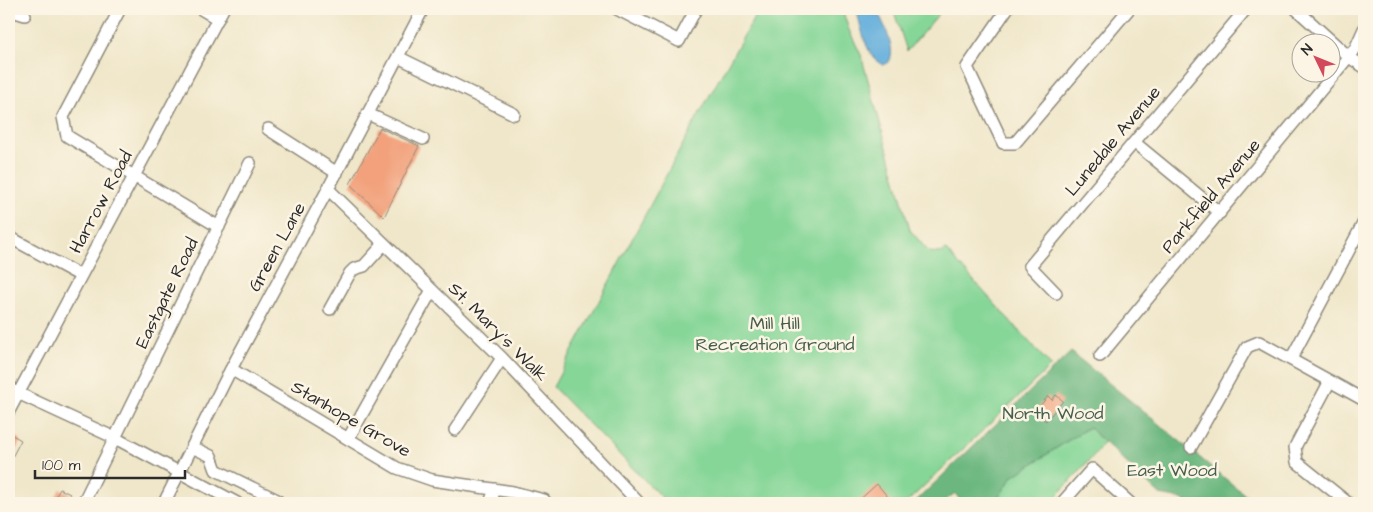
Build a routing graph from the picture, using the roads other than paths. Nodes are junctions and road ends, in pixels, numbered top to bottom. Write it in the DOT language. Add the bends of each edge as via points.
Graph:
graph roads {
  1 [pos="120,9"];
  2 [pos="201,9"];
  3 [pos="423,9"];
  4 [pos="617,9"];
  5 [pos="696,9"];
  6 [pos="1007,9"];
  7 [pos="1130,9"];
  8 [pos="1246,9"];
  9 [pos="1296,9"];
  10 [pos="9,10"];
  11 [pos="221,14"];
  12 [pos="25,15"];
  13 [pos="1364,29"];
  14 [pos="1349,57"];
  15 [pos="398,58"];
  16 [pos="1364,68"];
  17 [pos="368,114"];
  18 [pos="514,114"];
  19 [pos="268,129"];
  20 [pos="423,138"];
  21 [pos="1135,144"];
  22 [pos="250,163"];
  23 [pos="337,173"];
  24 [pos="134,175"];
  25 [pos="328,189"];
  26 [pos="1220,213"];
  27 [pos="1364,222"];
  28 [pos="219,227"];
  29 [pos="9,236"];
  30 [pos="384,244"];
  31 [pos="81,276"];
  32 [pos="432,290"];
  33 [pos="1056,293"];
  34 [pos="330,309"];
  35 [pos="1100,356"];
  36 [pos="502,358"];
  37 [pos="1291,359"];
  38 [pos="231,369"];
  39 [pos="1330,381"];
  40 [pos="13,391"];
  41 [pos="1364,400"];
  42 [pos="9,411"];
  43 [pos="455,430"];
  44 [pos="115,438"];
  45 [pos="348,439"];
  46 [pos="192,447"];
  47 [pos="1190,447"];
  48 [pos="179,473"];
  49 [pos="495,489"];
  50 [pos="277,500"];
  51 [pos="83,503"];
  52 [pos="164,503"];
  53 [pos="237,503"];
  54 [pos="490,503"];
  55 [pos="546,503"];
  56 [pos="639,503"];
  57 [pos="1062,503"];
  58 [pos="1130,503"];
  59 [pos="1348,503"];
  1 -- 24 [label="street" via="63,117 67,136"];
  2 -- 11 [label="street"];
  3 -- 15 [label="street, Green Lane"];
  4 -- 5 [label="street" via="679,41"];
  6 -- 7 [label="street" via="967,67 1003,143 1014,143"];
  8 -- 21 [label="street, Lunedale Avenue"];
  9 -- 14 [label="street"];
  10 -- 12 [label="street"];
  11 -- 24 [label="street, Harrow Road"];
  13 -- 14 [label="street, Parkfield Avenue"];
  14 -- 16 [label="street"];
  14 -- 26 [label="street, Parkfield Avenue"];
  15 -- 17 [label="street, Green Lane"];
  15 -- 18 [label="street"];
  17 -- 20 [label="street"];
  17 -- 23 [label="street, Green Lane"];
  19 -- 23 [label="street"];
  21 -- 26 [label="street"];
  21 -- 33 [label="street, Lunedale Avenue" via="1030,266"];
  22 -- 28 [label="street, Eastgate Road"];
  23 -- 25 [label="street, Green Lane"];
  24 -- 28 [label="street"];
  24 -- 31 [label="street, Harrow Road"];
  25 -- 30 [label="street, St. Mary's Walk"];
  25 -- 38 [label="street, Green Lane"];
  26 -- 35 [label="street, Parkfield Avenue"];
  27 -- 37 [label="street"];
  28 -- 44 [label="street, Eastgate Road"];
  29 -- 31 [label="street"];
  30 -- 32 [label="street, St. Mary's Walk"];
  30 -- 34 [label="street" via="364,266 354,268"];
  31 -- 40 [label="street, Harrow Road"];
  32 -- 36 [label="street, St. Mary's Walk"];
  32 -- 45 [label="street"];
  36 -- 43 [label="street"];
  36 -- 56 [label="street, St. Mary's Walk"];
  37 -- 39 [label="street"];
  37 -- 47 [label="street" via="1259,342 1247,347"];
  38 -- 45 [label="street, Stanhope Grove"];
  38 -- 46 [label="street, Green Lane"];
  39 -- 41 [label="street"];
  39 -- 59 [label="street" via="1295,446 1297,462"];
  40 -- 42 [label="street, Harrow Road"];
  40 -- 44 [label="street"];
  44 -- 48 [label="street"];
  44 -- 51 [label="street, Eastgate Road"];
  45 -- 49 [label="street, Stanhope Grove" via="396,468 432,480"];
  46 -- 48 [label="street, Green Lane"];
  46 -- 50 [label="street" via="211,456 216,470"];
  48 -- 52 [label="street, Green Lane"];
  48 -- 53 [label="street"];
  49 -- 54 [label="street"];
  49 -- 55 [label="street, Stanhope Grove"];
  57 -- 58 [label="street" via="1092,469"];
}
